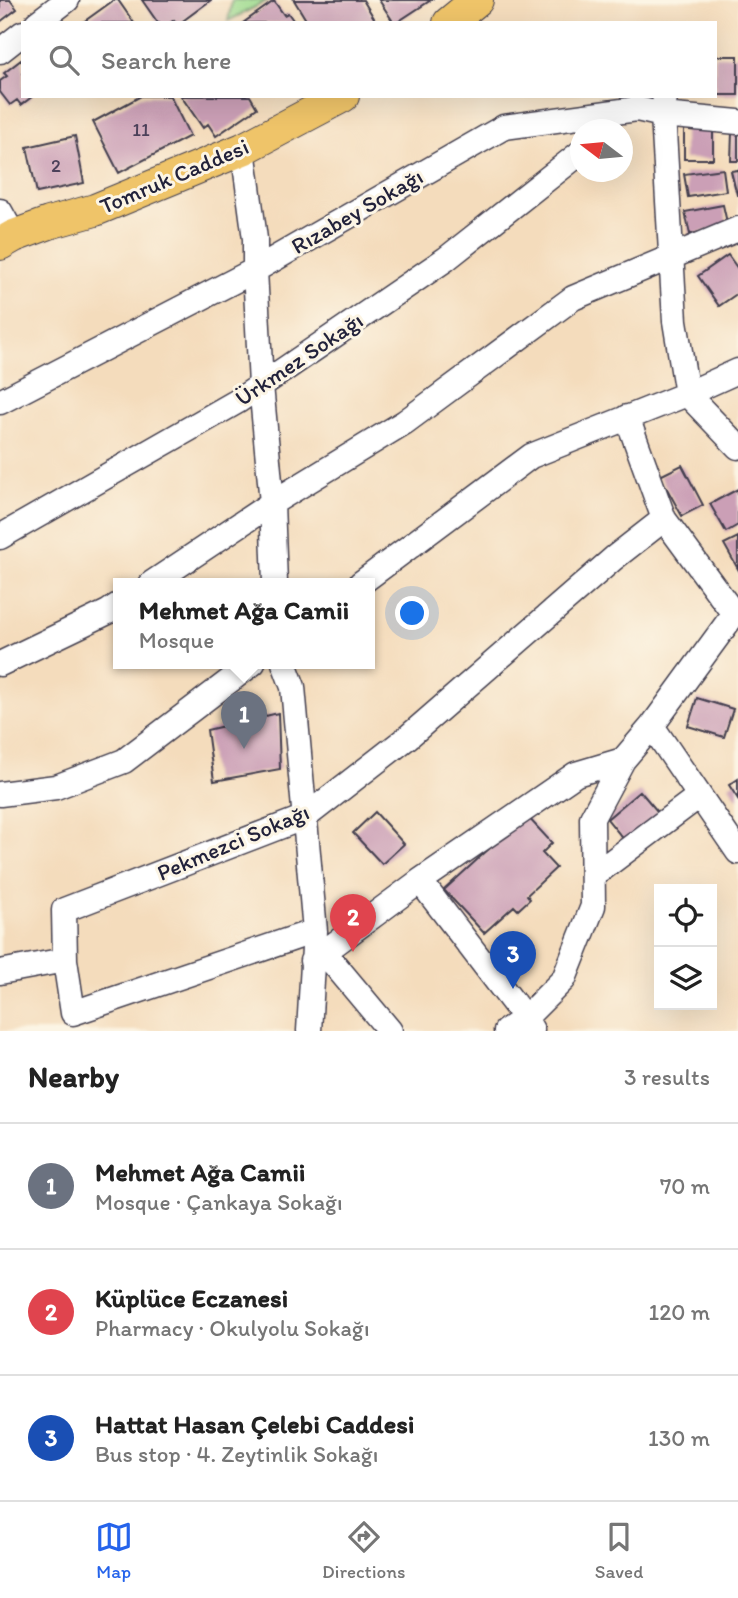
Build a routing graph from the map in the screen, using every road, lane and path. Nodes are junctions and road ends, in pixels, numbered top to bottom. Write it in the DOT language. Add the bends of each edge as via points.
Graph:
graph roads {
  1 [pos="67,0"];
  2 [pos="477,0"];
  3 [pos="40,21"];
  4 [pos="451,21"];
  5 [pos="21,35"];
  6 [pos="0,51"];
  7 [pos="339,98"];
  8 [pos="664,106"];
  9 [pos="637,109"];
  10 [pos="625,119"];
  11 [pos="738,122"];
  12 [pos="243,149"];
  13 [pos="570,161"];
  14 [pos="738,229"];
  15 [pos="5,230"];
  16 [pos="671,258"];
  17 [pos="255,270"];
  18 [pos="738,371"];
  19 [pos="261,385"];
  20 [pos="687,394"];
  21 [pos="0,402"];
  22 [pos="626,417"];
  23 [pos="738,447"];
  24 [pos="272,503"];
  25 [pos="664,519"];
  26 [pos="0,537"];
  27 [pos="160,578"];
  28 [pos="275,578"];
  29 [pos="368,578"];
  30 [pos="113,609"];
  31 [pos="736,613"];
  32 [pos="0,664"];
  33 [pos="245,669"];
  34 [pos="286,669"];
  35 [pos="652,726"];
  36 [pos="623,760"];
  37 [pos="0,794"];
  38 [pos="699,796"];
  39 [pos="305,817"];
  40 [pos="738,852"];
  41 [pos="594,875"];
  42 [pos="420,881"];
  43 [pos="317,948"];
  44 [pos="65,960"];
  45 [pos="0,972"];
  46 [pos="521,1026"];
  47 [pos="309,1031"];
  48 [pos="390,1031"];
  1 -- 3 [label="street"];
  2 -- 4 [label="main road"];
  5 -- 6 [label="street"];
  7 -- 12 [label="main road, Tomruk Caddesi"];
  8 -- 9 [label="street, Rızabey Sokağı"];
  8 -- 11 [label="street, Rızabey Sokağı"];
  8 -- 16 [label="street"];
  9 -- 10 [label="street"];
  9 -- 17 [label="street, Rızabey Sokağı" via="504,127"];
  12 -- 15 [label="main road, Tomruk Caddesi" via="94,210"];
  12 -- 17 [label="street" via="256,239"];
  13 -- 19 [label="street, Ürkmez Sokağı" via="446,259"];
  14 -- 16 [label="street"];
  16 -- 20 [label="street"];
  16 -- 24 [label="street" via="573,299 405,422"];
  17 -- 19 [label="street"];
  17 -- 21 [label="street, Rızabey Sokağı"];
  18 -- 20 [label="street"];
  19 -- 24 [label="street"];
  19 -- 26 [label="street, Ürkmez Sokağı"];
  20 -- 22 [label="street"];
  20 -- 23 [label="street"];
  22 -- 25 [label="street"];
  22 -- 29 [label="street" via="531,456"];
  24 -- 27 [label="street"];
  24 -- 28 [label="street"];
  25 -- 31 [label="street"];
  25 -- 39 [label="street, Pekmezci Sokağı" via="408,737"];
  30 -- 32 [label="street"];
  31 -- 35 [label="street"];
  33 -- 37 [label="street" via="124,761 56,787"];
  34 -- 39 [label="street" via="293,687"];
  35 -- 36 [label="street"];
  35 -- 38 [label="street"];
  36 -- 41 [label="street" via="592,818"];
  36 -- 42 [label="street" via="576,774"];
  38 -- 40 [label="street"];
  38 -- 41 [label="street"];
  39 -- 43 [label="street"];
  39 -- 44 [label="street, Pekmezci Sokağı" via="64,909"];
  41 -- 46 [label="street" via="593,906 564,979"];
  42 -- 43 [label="street"];
  42 -- 46 [label="street"];
  43 -- 44 [label="street, Pekmezci Sokağı" via="73,1013"];
  43 -- 47 [label="street"];
  43 -- 48 [label="street"];
  44 -- 45 [label="street"];
}
